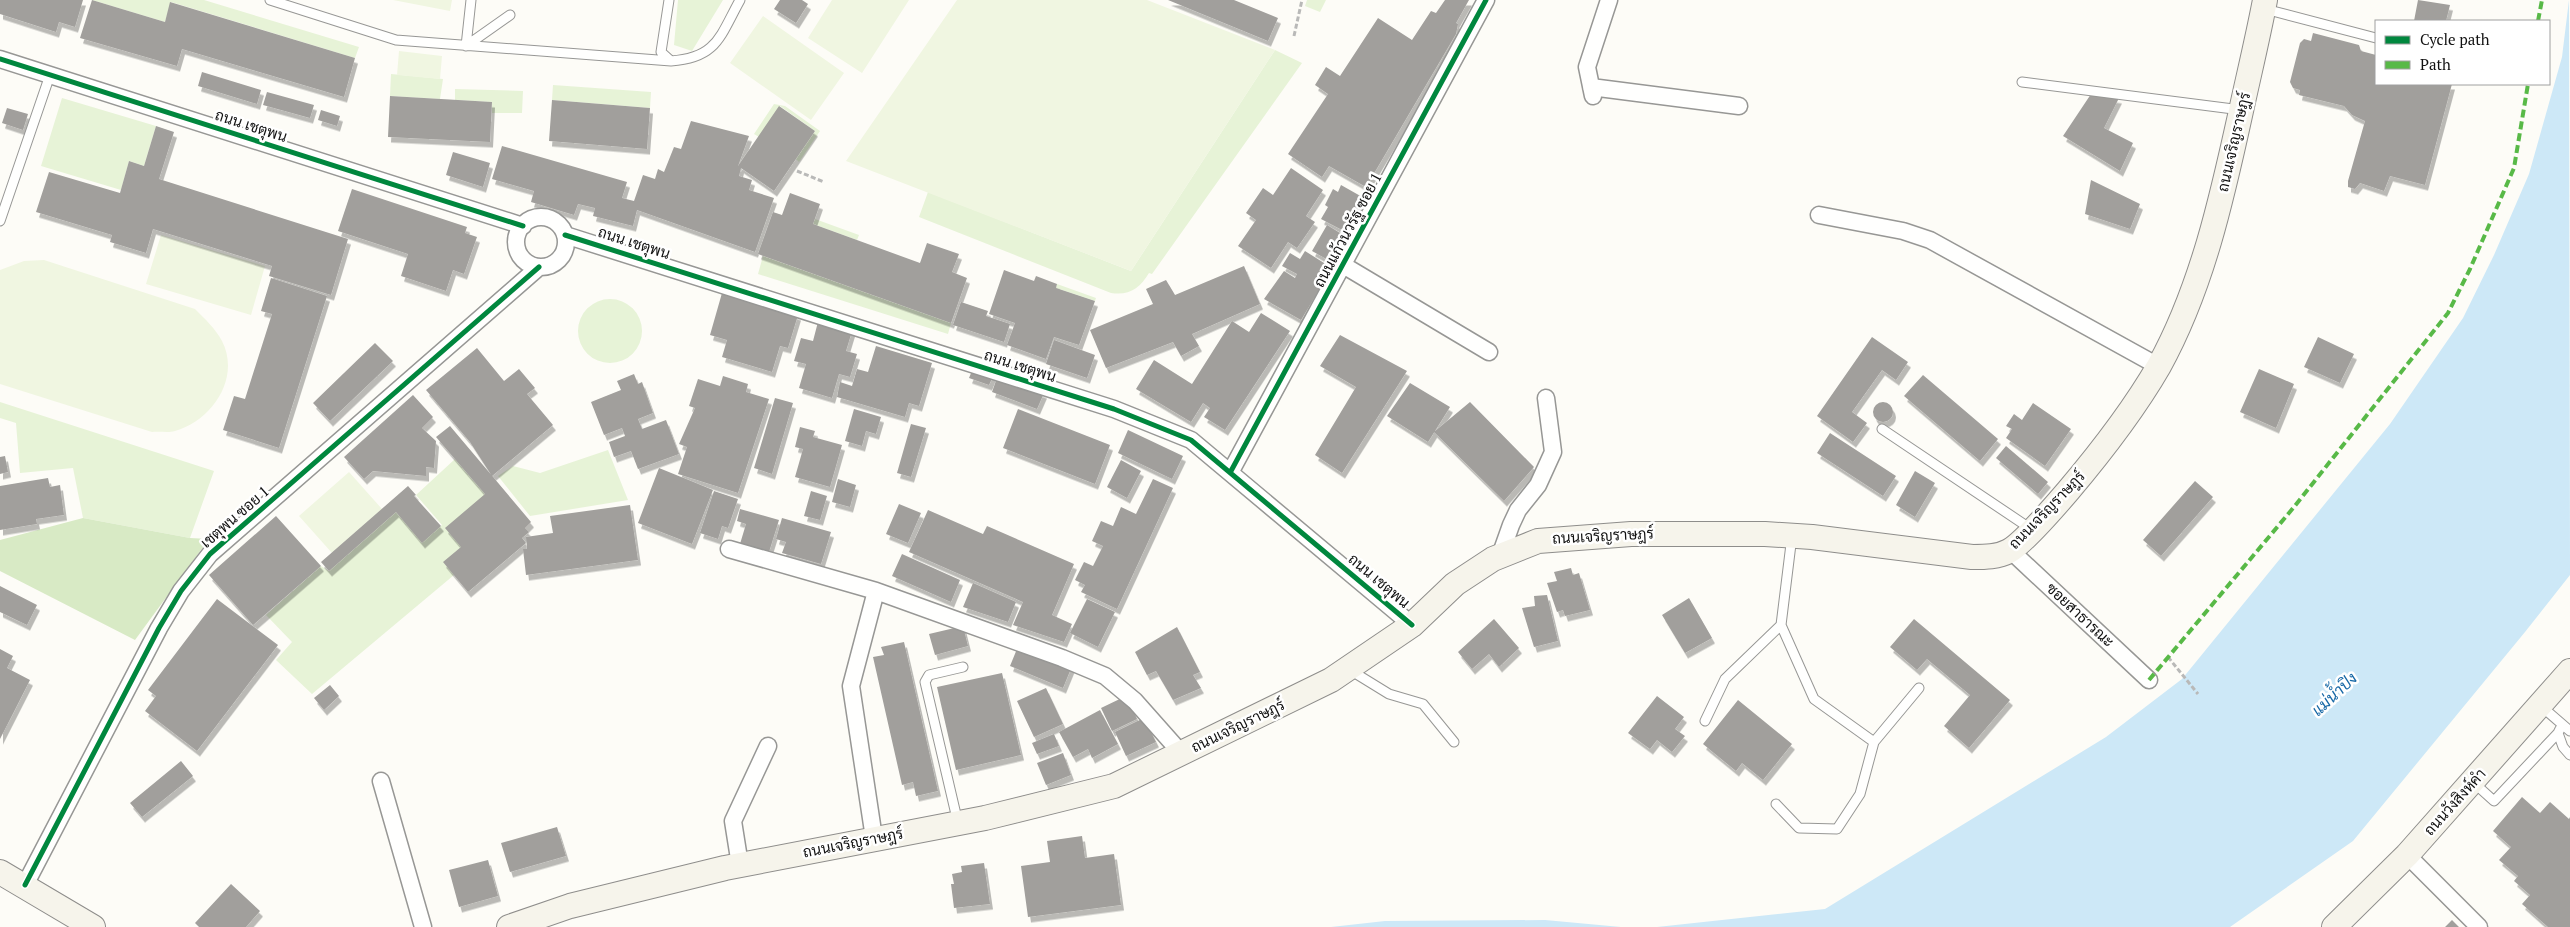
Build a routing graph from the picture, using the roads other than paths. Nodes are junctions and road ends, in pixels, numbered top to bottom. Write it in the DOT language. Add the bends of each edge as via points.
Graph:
graph roads {
  1 [pos="270,0"];
  2 [pos="472,0"];
  3 [pos="669,0"];
  4 [pos="740,0"];
  5 [pos="1486,0"];
  6 [pos="1609,0"];
  7 [pos="2264,5"];
  8 [pos="510,15"];
  9 [pos="2375,38"];
  10 [pos="466,46"];
  11 [pos="0,60"];
  12 [pos="672,61"];
  13 [pos="50,75"];
  14 [pos="2022,82"];
  15 [pos="1739,106"];
  16 [pos="2241,110"];
  17 [pos="1819,215"];
  18 [pos="0,221"];
  19 [pos="522,226"];
  20 [pos="564,234"];
  21 [pos="1343,266"];
  22 [pos="538,267"];
  23 [pos="1489,352"];
  24 [pos="2158,366"];
  25 [pos="1546,398"];
  26 [pos="1882,430"];
  27 [pos="1231,472"];
  28 [pos="2032,530"];
  29 [pos="1792,535"];
  30 [pos="729,549"];
  31 [pos="2010,550"];
  32 [pos="1500,556"];
  33 [pos="876,591"];
  34 [pos="1412,625"];
  35 [pos="1781,625"];
  36 [pos="963,667"];
  37 [pos="1348,668"];
  38 [pos="2570,671"];
  39 [pos="2149,680"];
  40 [pos="1919,688"];
  41 [pos="2540,706"];
  42 [pos="1705,721"];
  43 [pos="2560,729"];
  44 [pos="2570,731"];
  45 [pos="1454,742"];
  46 [pos="1874,742"];
  47 [pos="768,746"];
  48 [pos="1182,754"];
  49 [pos="2570,755"];
  50 [pos="381,781"];
  51 [pos="2473,782"];
  52 [pos="1776,804"];
  53 [pos="958,823"];
  54 [pos="874,838"];
  55 [pos="2408,855"];
  56 [pos="740,865"];
  57 [pos="0,872"];
  58 [pos="25,885"];
  59 [pos="93,927"];
  60 [pos="424,927"];
  61 [pos="509,927"];
  62 [pos="2334,927"];
  63 [pos="2479,927"];
  1 -- 10 [label="lane" via="396,40"];
  2 -- 10 [label="lane"];
  3 -- 12 [label="lane" via="661,52"];
  4 -- 12 [label="lane" via="712,47 692,60"];
  5 -- 21 [label="street, ถนนแก้วนวรัฐ ซอย 1"];
  6 -- 15 [label="street" via="1587,67 1592,91"];
  7 -- 9 [label="lane"];
  7 -- 16 [label="main road, ถนนเจริญราษฎร์"];
  8 -- 10 [label="lane"];
  10 -- 12 [label="lane"];
  11 -- 13 [label="street, ถนน เชตุพน"];
  13 -- 18 [label="lane"];
  13 -- 19 [label="street, ถนน เชตุพน"];
  14 -- 16 [label="lane"];
  16 -- 24 [label="main road, ถนนเจริญราษฎร์" via="2212,232 2194,287"];
  17 -- 24 [label="street" via="1903,231 1930,240"];
  19 -- 20 [label="street" via="537,218 545,218 559,225"];
  19 -- 22 [label="street" via="516,241 517,249 527,262"];
  20 -- 22 [label="street" via="566,247 563,255 551,265"];
  20 -- 27 [label="street, ถนน เชตุพน" via="1114,409 1191,440"];
  21 -- 23 [label="street"];
  21 -- 27 [label="street, ถนนแก้วนวรัฐ ซอย 1"];
  22 -- 58 [label="street, เชตุพน ซอย 1" via="210,554 181,591 159,628"];
  24 -- 28 [label="main road, ถนนเจริญราษฎร์" via="2126,418 2089,467"];
  25 -- 32 [label="street" via="1553,452 1538,485 1518,510"];
  26 -- 28 [label="lane"];
  27 -- 34 [label="street, ถนน เชตุพน"];
  28 -- 31 [label="main road, ถนนเจริญราษฎร์"];
  29 -- 31 [label="main road, ถนนเจริญราษฎร์" via="1972,557 1993,556"];
  29 -- 32 [label="main road, ถนนเจริญราษฎร์" via="1705,532 1574,536 1538,541"];
  29 -- 35 [label="lane"];
  30 -- 33 [label="street"];
  31 -- 39 [label="street, ซอยสาธารณะ"];
  32 -- 34 [label="main road, ถนนเจริญราษฎร์" via="1455,584"];
  33 -- 48 [label="street" via="1105,676 1135,701"];
  33 -- 54 [label="street" via="851,686"];
  34 -- 37 [label="main road, ถนนเจริญราษฎร์"];
  35 -- 42 [label="lane" via="1725,679"];
  35 -- 46 [label="lane" via="1814,699"];
  36 -- 53 [label="lane" via="929,675 925,682"];
  37 -- 45 [label="lane" via="1389,694 1423,704"];
  37 -- 48 [label="main road, ถนนเจริญราษฎร์" via="1331,680"];
  38 -- 41 [label="main road, ถนนวังสิงห์คำ"];
  40 -- 46 [label="lane"];
  41 -- 43 [label="lane"];
  41 -- 51 [label="main road, ถนนวังสิงห์คำ"];
  43 -- 44 [label="lane"];
  43 -- 49 [label="lane" via="2563,747"];
  43 -- 51 [label="lane" via="2494,801"];
  46 -- 52 [label="lane" via="1860,794 1837,828 1799,828"];
  47 -- 56 [label="street" via="733,821"];
  48 -- 53 [label="main road, ถนนเจริญราษฎร์" via="1114,786"];
  50 -- 60 [label="street"];
  51 -- 55 [label="main road, ถนนวังสิงห์คำ"];
  53 -- 54 [label="main road, ถนนเจริญราษฎร์"];
  54 -- 56 [label="main road, ถนนเจริญราษฎร์"];
  55 -- 62 [label="main road, ถนนวังสิงห์คำ"];
  55 -- 63 [label="street"];
  56 -- 61 [label="main road, ถนนเจริญราษฎร์" via="570,906"];
  57 -- 58 [label="main road"];
  58 -- 59 [label="main road"];
}
